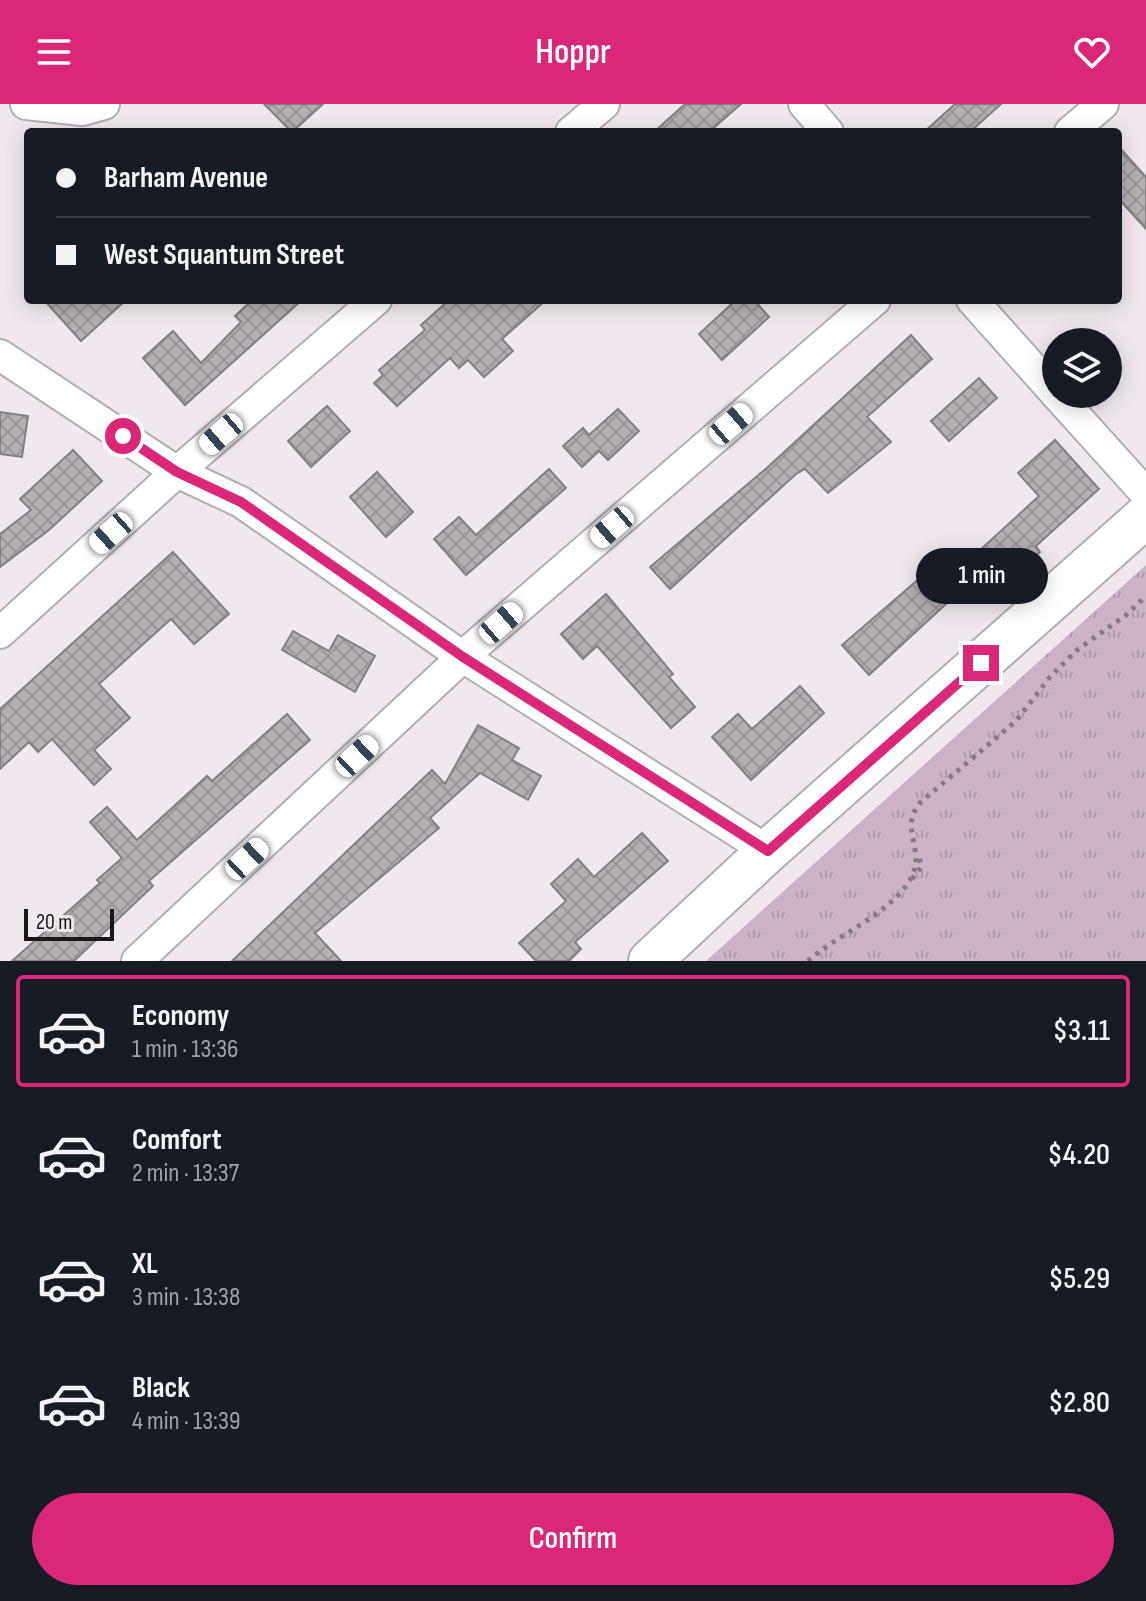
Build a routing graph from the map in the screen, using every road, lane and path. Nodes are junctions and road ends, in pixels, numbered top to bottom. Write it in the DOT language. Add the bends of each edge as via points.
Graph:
graph roads {
  1 [pos="26,104"];
  2 [pos="104,104"];
  3 [pos="604,104"];
  4 [pos="804,104"];
  5 [pos="1103,104"];
  6 [pos="576,128"];
  7 [pos="825,128"];
  8 [pos="1075,128"];
  9 [pos="371,304"];
  10 [pos="870,304"];
  11 [pos="976,304"];
  12 [pos="0,355"];
  13 [pos="1042,378"];
  14 [pos="1069,408"];
  15 [pos="177,472"];
  16 [pos="1146,494"];
  17 [pos="1146,516"];
  18 [pos="1146,596"];
  19 [pos="0,633"];
  20 [pos="463,657"];
  21 [pos="768,851"];
  22 [pos="137,961"];
  23 [pos="650,961"];
  24 [pos="808,961"];
  1 -- 2 [label="street" via="82,110"];
  3 -- 6 [label="street"];
  4 -- 7 [label="street"];
  5 -- 8 [label="street"];
  9 -- 15 [label="street"];
  10 -- 20 [label="street"];
  11 -- 13 [label="street"];
  12 -- 15 [label="street"];
  14 -- 16 [label="street"];
  15 -- 19 [label="street"];
  15 -- 20 [label="street" via="241,502"];
  17 -- 21 [label="main road"];
  18 -- 24 [label="path" via="1077,650 1016,721 910,814 918,857 908,883"];
  20 -- 21 [label="street"];
  20 -- 22 [label="street"];
  21 -- 23 [label="main road"];
}
